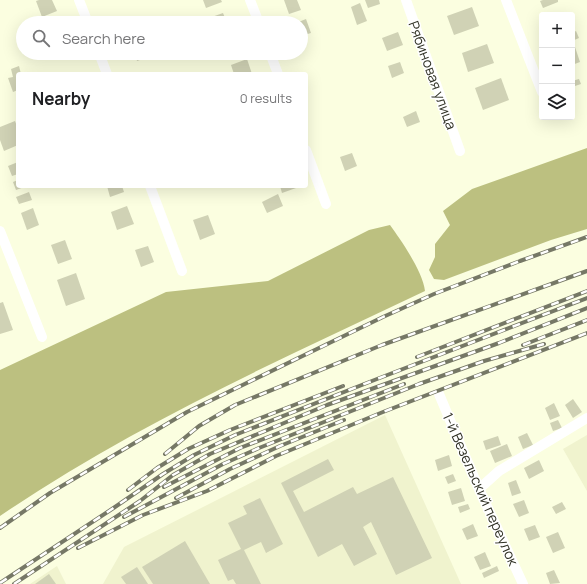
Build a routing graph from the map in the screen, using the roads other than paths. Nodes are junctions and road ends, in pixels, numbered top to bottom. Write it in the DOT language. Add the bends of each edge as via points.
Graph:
graph roads {
  1 [pos="79,0"];
  2 [pos="250,0"];
  3 [pos="406,0"];
  4 [pos="506,0"];
  5 [pos="85,16"];
  6 [pos="256,16"];
  7 [pos="102,60"];
  8 [pos="273,60"];
  9 [pos="106,72"];
  10 [pos="277,72"];
  11 [pos="539,84"];
  12 [pos="460,151"];
  13 [pos="308,155"];
  14 [pos="151,188"];
  15 [pos="326,204"];
  16 [pos="0,231"];
  17 [pos="182,271"];
  18 [pos="42,337"];
  19 [pos="440,394"];
  20 [pos="587,418"];
  21 [pos="479,489"];
  22 [pos="523,584"];
  1 -- 5 [label="street"];
  2 -- 6 [label="street"];
  3 -- 12 [label="street, Рябиновая улица"];
  4 -- 11 [label="street"];
  7 -- 9 [label="street"];
  8 -- 10 [label="street"];
  13 -- 15 [label="street"];
  14 -- 17 [label="street"];
  16 -- 18 [label="street"];
  19 -- 21 [label="street, 1-й Везельский переулок"];
  20 -- 21 [label="street" via="499,471"];
  21 -- 22 [label="street, 1-й Везельский переулок"];
}
